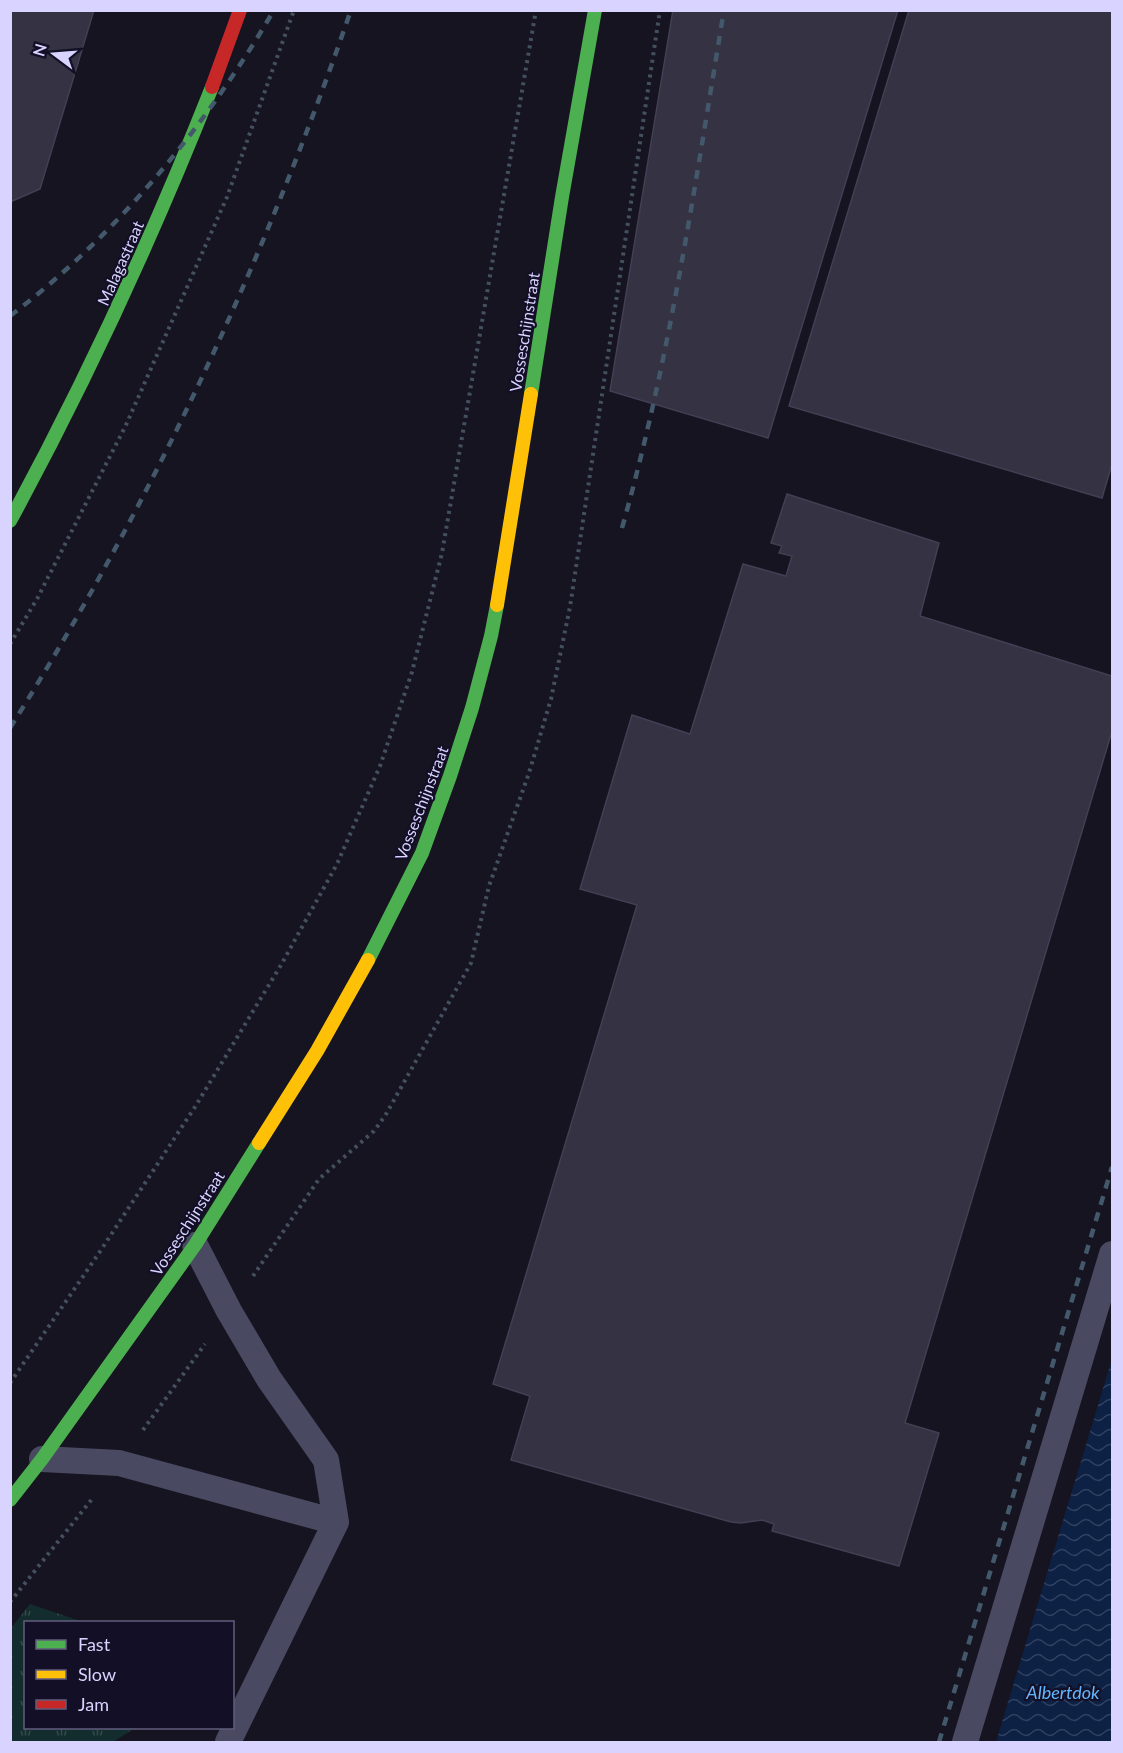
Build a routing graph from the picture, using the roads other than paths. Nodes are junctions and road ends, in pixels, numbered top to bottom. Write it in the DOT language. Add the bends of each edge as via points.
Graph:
graph roads {
  1 [pos="240,10"];
  2 [pos="595,10"];
  3 [pos="10,521"];
  4 [pos="195,1245"];
  5 [pos="1113,1254"];
  6 [pos="42,1459"];
  7 [pos="10,1500"];
  8 [pos="336,1522"];
  9 [pos="228,1743"];
  10 [pos="965,1743"];
  1 -- 3 [label="street, Malagastraat" via="223,62 140,262"];
  2 -- 4 [label="street, Vosseschijnstraat" via="505,560 491,636 458,754 422,853 380,938 317,1051"];
  4 -- 6 [label="street, Vosseschijnstraat"];
  4 -- 8 [label="lane" via="269,1379 326,1460"];
  5 -- 10 [label="lane"];
  6 -- 7 [label="street, Vosseschijnstraat"];
  6 -- 8 [label="lane" via="119,1463"];
  8 -- 9 [label="lane"];
}
